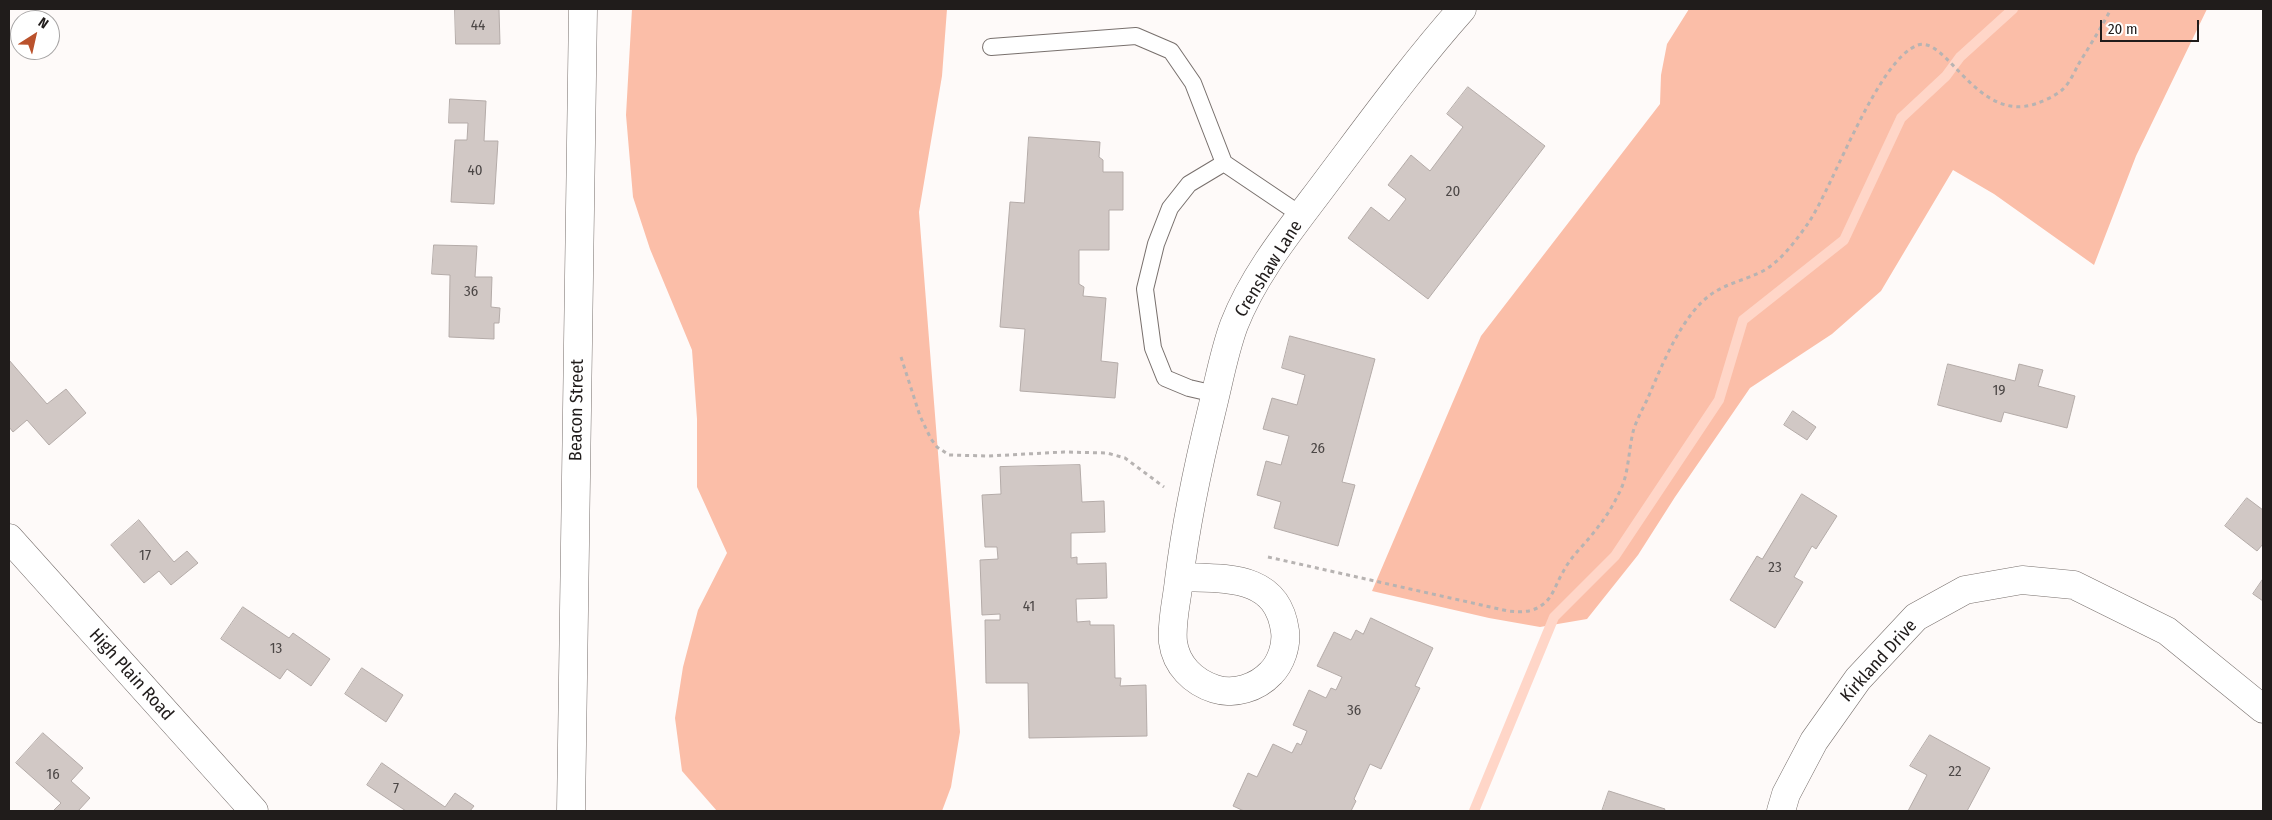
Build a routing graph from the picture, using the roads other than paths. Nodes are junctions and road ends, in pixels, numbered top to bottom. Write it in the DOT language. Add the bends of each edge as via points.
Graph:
graph roads {
  1 [pos="583,9"];
  2 [pos="1462,9"];
  3 [pos="991,47"];
  4 [pos="1224,163"];
  5 [pos="1301,215"];
  6 [pos="1215,394"];
  7 [pos="9,538"];
  8 [pos="1180,577"];
  9 [pos="2263,709"];
  10 [pos="254,811"];
  11 [pos="571,811"];
  12 [pos="1781,811"];
  1 -- 11 [label="street, Beacon Street"];
  2 -- 5 [label="street, Crenshaw Lane" via="1422,53"];
  3 -- 4 [label="lane" via="1136,36 1171,51 1193,83"];
  4 -- 5 [label="lane"];
  4 -- 6 [label="lane" via="1189,184 1170,208 1156,244 1145,289 1153,348 1165,378"];
  5 -- 6 [label="street, Crenshaw Lane" via="1249,293 1234,325"];
  6 -- 8 [label="street, Crenshaw Lane" via="1193,485"];
  7 -- 10 [label="street, High Plain Road"];
  8 -- 8 [label="street, Crenshaw Lane" via="1246,582 1263,590 1276,603 1284,620 1286,638 1282,656 1272,672 1258,684 1241,690 1222,691 1205,686 1189,675 1173,642"];
  9 -- 12 [label="street, Kirkland Drive" via="2168,630 2074,585 2022,580 1965,590 1916,617 1858,679 1814,741 1786,794"];
}
